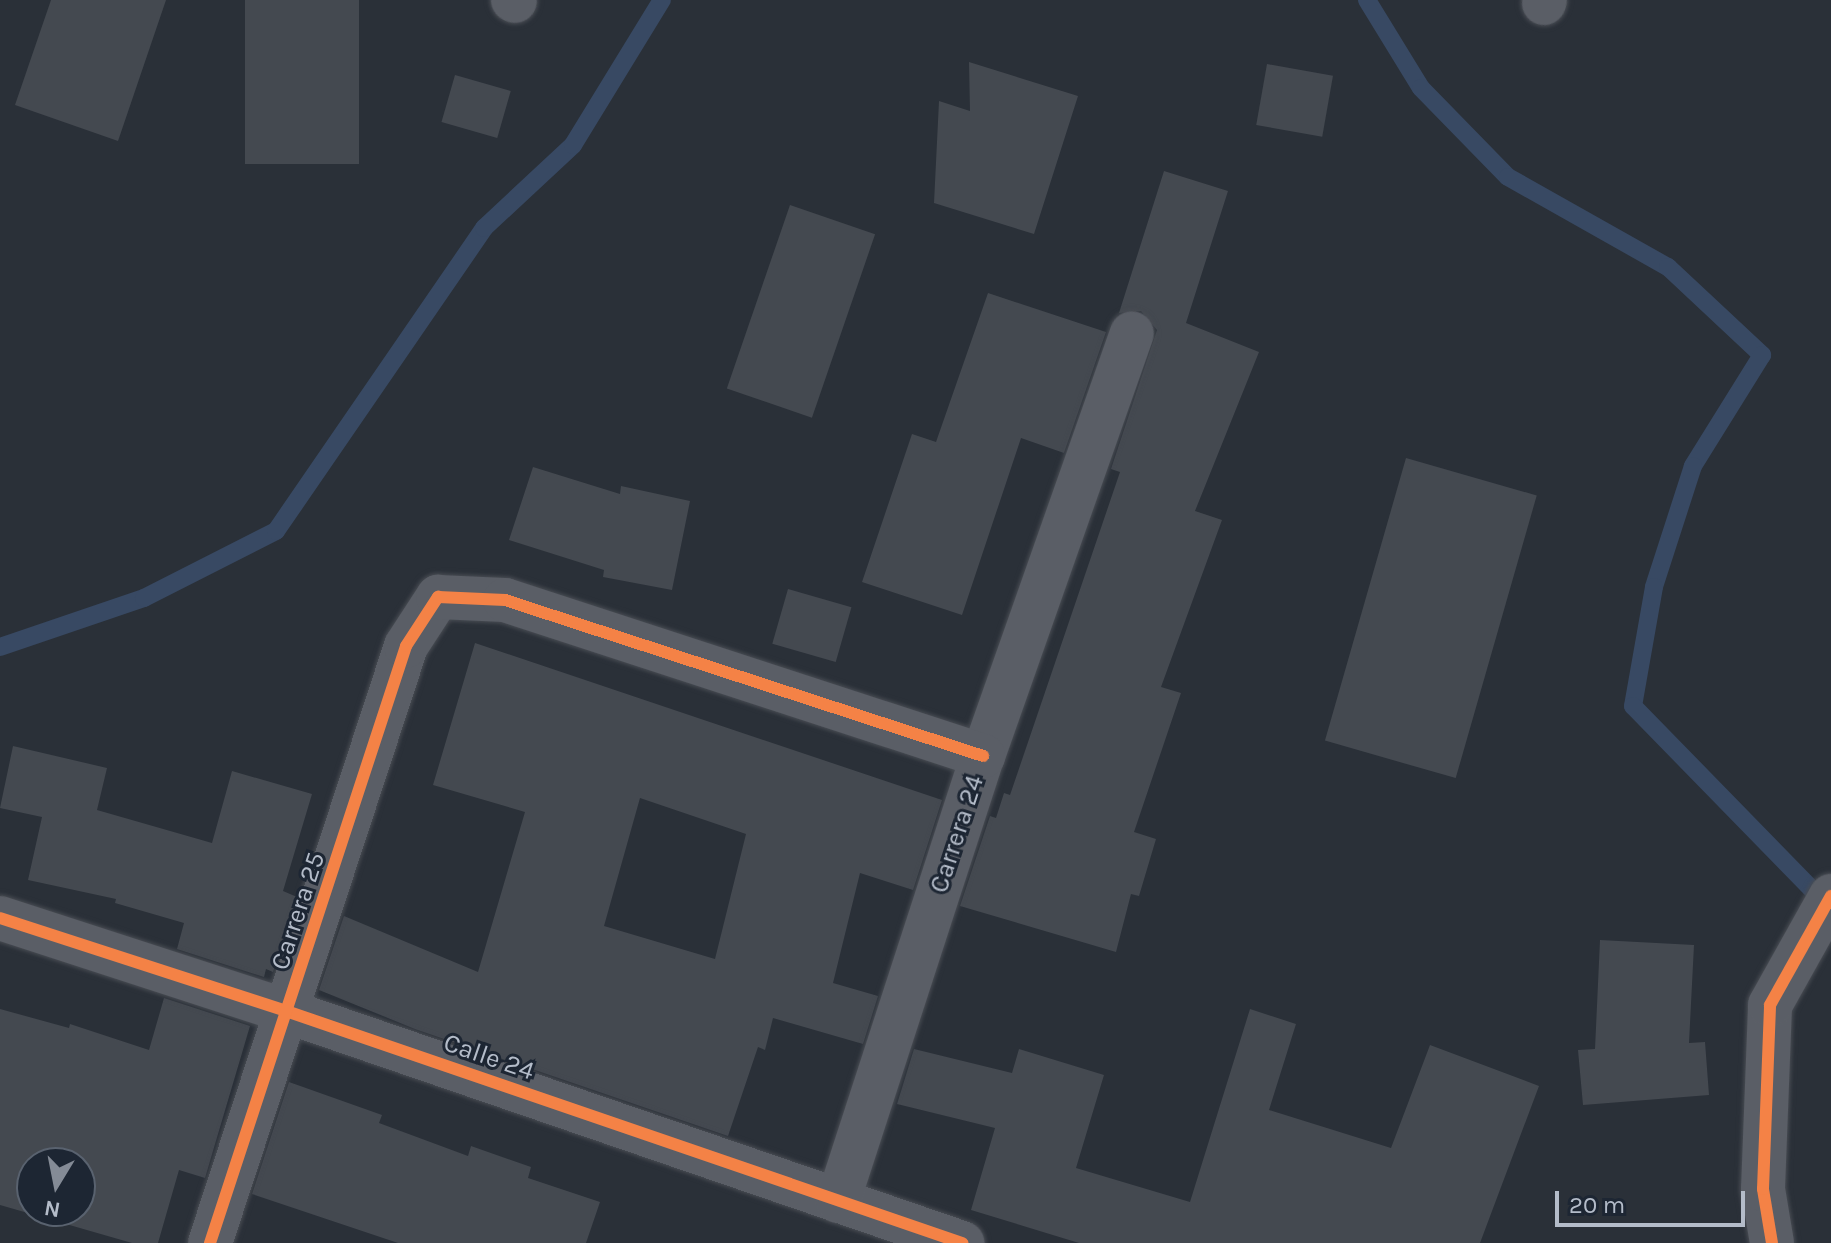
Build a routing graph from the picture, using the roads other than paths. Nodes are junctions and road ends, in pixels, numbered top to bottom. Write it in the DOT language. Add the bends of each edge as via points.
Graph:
graph roads {
  1 [pos="1132,334"];
  2 [pos="983,756"];
  3 [pos="1827,899"];
  4 [pos="0,918"];
  5 [pos="289,1012"];
  6 [pos="838,1201"];
  7 [pos="210,1243"];
  8 [pos="962,1243"];
  9 [pos="1772,1243"];
  1 -- 2 [label="street, Carrera 24"];
  2 -- 5 [label="street, Carrera 25" via="505,600 438,597 406,646"];
  2 -- 6 [label="street, Carrera 24"];
  3 -- 9 [label="street" via="1770,1005 1763,1189"];
  4 -- 5 [label="street, Calle 24"];
  5 -- 6 [label="street, Calle 24"];
  5 -- 7 [label="street, Carrera 25"];
  6 -- 8 [label="street, Calle 24"];
}
